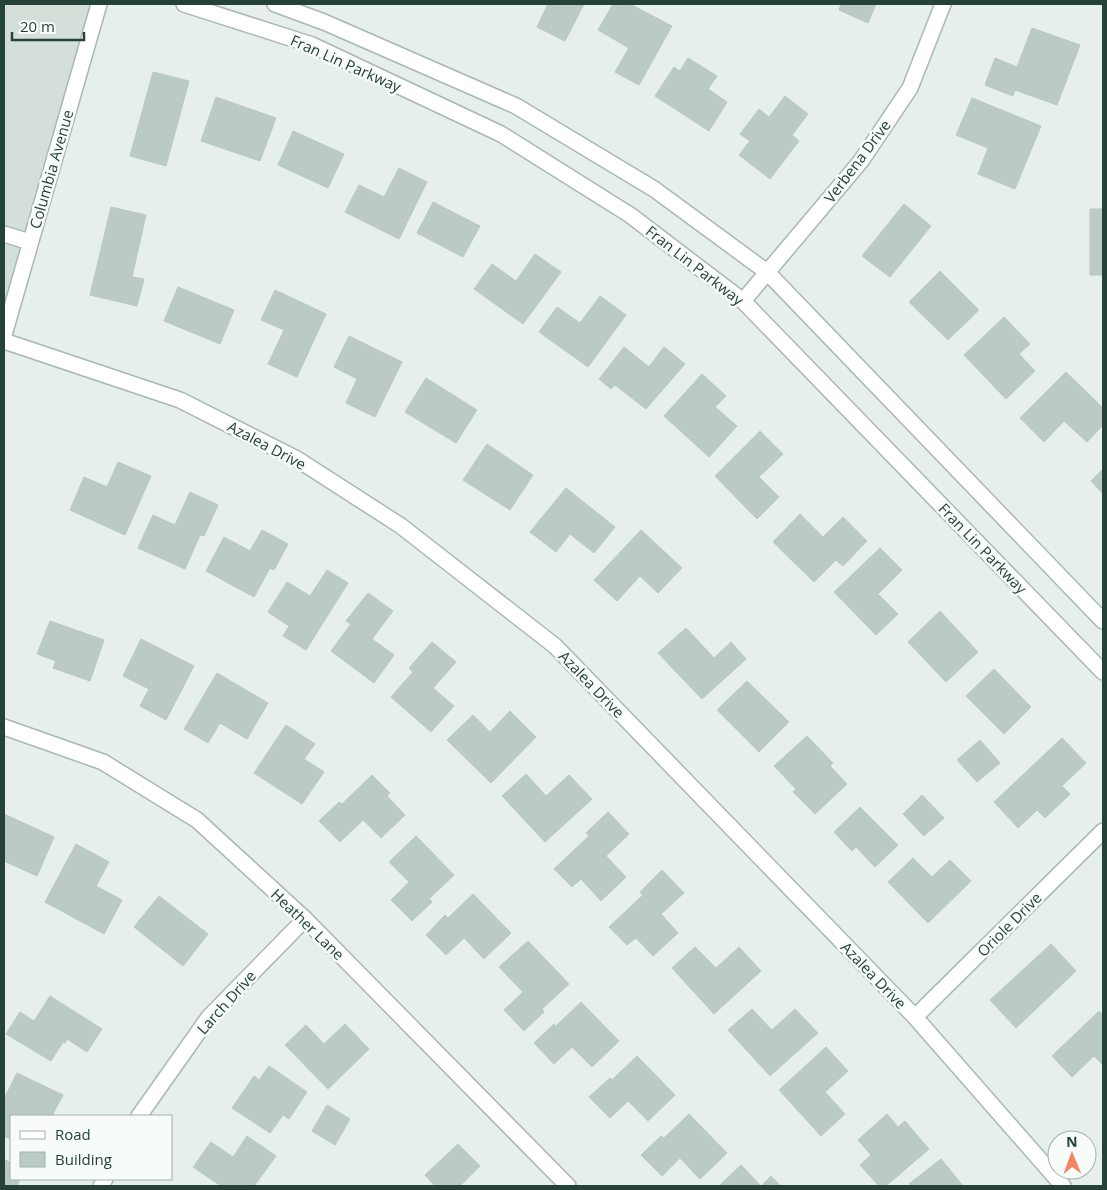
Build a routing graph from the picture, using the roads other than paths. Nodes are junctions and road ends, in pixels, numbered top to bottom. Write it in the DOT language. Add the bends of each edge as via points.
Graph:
graph roads {
  1 [pos="98,4"];
  2 [pos="184,4"];
  3 [pos="275,4"];
  4 [pos="943,4"];
  5 [pos="4,234"];
  6 [pos="30,242"];
  7 [pos="767,272"];
  8 [pos="742,301"];
  9 [pos="4,335"];
  10 [pos="4,341"];
  11 [pos="1103,621"];
  12 [pos="1103,672"];
  13 [pos="4,727"];
  14 [pos="1103,831"];
  15 [pos="305,919"];
  16 [pos="915,1017"];
  17 [pos="140,1115"];
  18 [pos="1058,1185"];
  19 [pos="568,1186"];
  1 -- 6 [label="street, Columbia Avenue"];
  2 -- 8 [label="street, Fran Lin Parkway" via="312,45 501,134 630,215"];
  3 -- 7 [label="street, Fran Lin Parkway" via="324,22 516,106 654,189"];
  4 -- 7 [label="street, Verbena Drive" via="910,88 861,160"];
  5 -- 6 [label="street"];
  6 -- 9 [label="street, Columbia Avenue"];
  7 -- 8 [label="street, Verbena Drive"];
  7 -- 11 [label="street, Fran Lin Parkway"];
  8 -- 12 [label="street, Fran Lin Parkway"];
  10 -- 16 [label="street, Azalea Drive" via="180,400 296,459 401,526 555,646"];
  13 -- 15 [label="street, Heather Lane" via="103,762 197,820"];
  14 -- 16 [label="street, Oriole Drive"];
  15 -- 17 [label="street, Larch Drive" via="209,1017"];
  15 -- 19 [label="street, Heather Lane"];
  16 -- 18 [label="street, Azalea Drive"];
}
